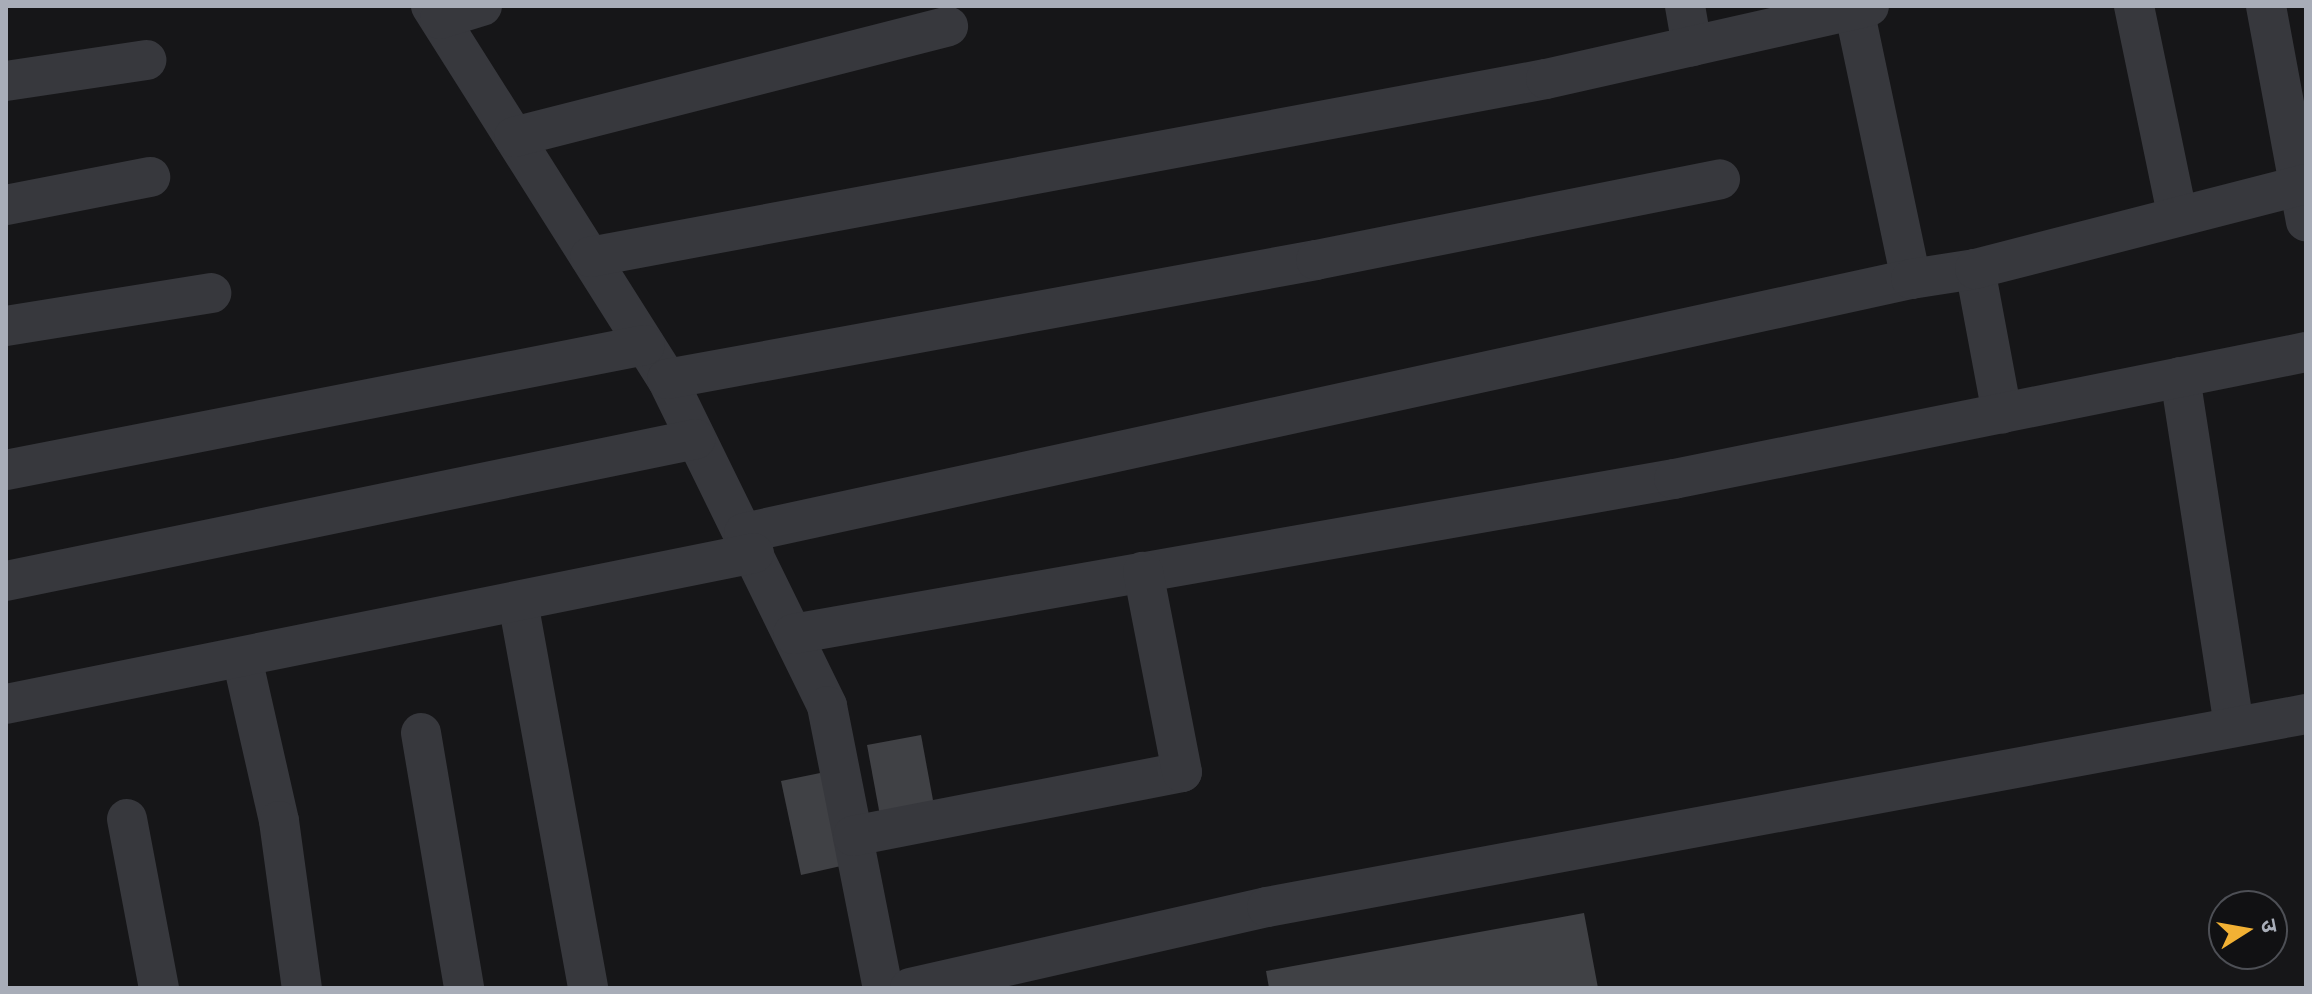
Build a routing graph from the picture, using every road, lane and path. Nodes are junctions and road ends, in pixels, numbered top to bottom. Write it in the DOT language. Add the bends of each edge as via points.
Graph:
graph roads {
  1 [pos="482,6"];
  2 [pos="1685,6"];
  3 [pos="2134,6"];
  4 [pos="2266,6"];
  5 [pos="1862,8"];
  6 [pos="436,12"];
  7 [pos="1775,16"];
  8 [pos="948,26"];
  9 [pos="1692,46"];
  10 [pos="146,60"];
  11 [pos="6,81"];
  12 [pos="514,137"];
  13 [pos="150,177"];
  14 [pos="1720,179"];
  15 [pos="2304,197"];
  16 [pos="6,205"];
  17 [pos="2177,214"];
  18 [pos="590,257"];
  19 [pos="1975,269"];
  20 [pos="1911,279"];
  21 [pos="211,293"];
  22 [pos="6,326"];
  23 [pos="645,345"];
  24 [pos="2306,352"];
  25 [pos="2180,377"];
  26 [pos="667,379"];
  27 [pos="2002,413"];
  28 [pos="696,439"];
  29 [pos="6,470"];
  30 [pos="749,543"];
  31 [pos="1143,572"];
  32 [pos="6,581"];
  33 [pos="518,602"];
  34 [pos="793,634"];
  35 [pos="242,658"];
  36 [pos="6,704"];
  37 [pos="2306,714"];
  38 [pos="2234,727"];
  39 [pos="421,733"];
  40 [pos="127,819"];
  41 [pos="853,836"];
  42 [pos="159,988"];
  43 [pos="302,988"];
  44 [pos="464,988"];
  45 [pos="588,988"];
  46 [pos="883,988"];
  47 [pos="910,988"];
  1 -- 6 [label="street"];
  2 -- 9 [label="street"];
  3 -- 17 [label="street"];
  4 -- 15 [label="street"];
  5 -- 7 [label="street"];
  5 -- 20 [label="street"];
  6 -- 12 [label="street"];
  7 -- 9 [label="street"];
  8 -- 12 [label="street"];
  9 -- 18 [label="street" via="1515,85"];
  10 -- 11 [label="street"];
  12 -- 18 [label="street"];
  13 -- 16 [label="street"];
  14 -- 26 [label="street" via="1316,260"];
  15 -- 17 [label="street"];
  17 -- 19 [label="street"];
  18 -- 23 [label="street"];
  19 -- 20 [label="street"];
  19 -- 27 [label="street"];
  20 -- 30 [label="street"];
  21 -- 22 [label="street"];
  23 -- 26 [label="street"];
  23 -- 29 [label="street"];
  24 -- 25 [label="street"];
  25 -- 27 [label="street"];
  25 -- 38 [label="street"];
  26 -- 28 [label="street"];
  27 -- 31 [label="street" via="1674,479"];
  28 -- 30 [label="street"];
  28 -- 32 [label="street"];
  30 -- 33 [label="street"];
  30 -- 34 [label="street"];
  31 -- 34 [label="street"];
  31 -- 41 [label="street" via="1182,772"];
  33 -- 35 [label="street"];
  33 -- 45 [label="street"];
  34 -- 41 [label="street" via="827,706"];
  35 -- 36 [label="street"];
  35 -- 43 [label="street" via="279,821"];
  37 -- 38 [label="street"];
  38 -- 47 [label="street" via="1267,907"];
  39 -- 44 [label="street"];
  40 -- 42 [label="street"];
  41 -- 46 [label="street"];
}
